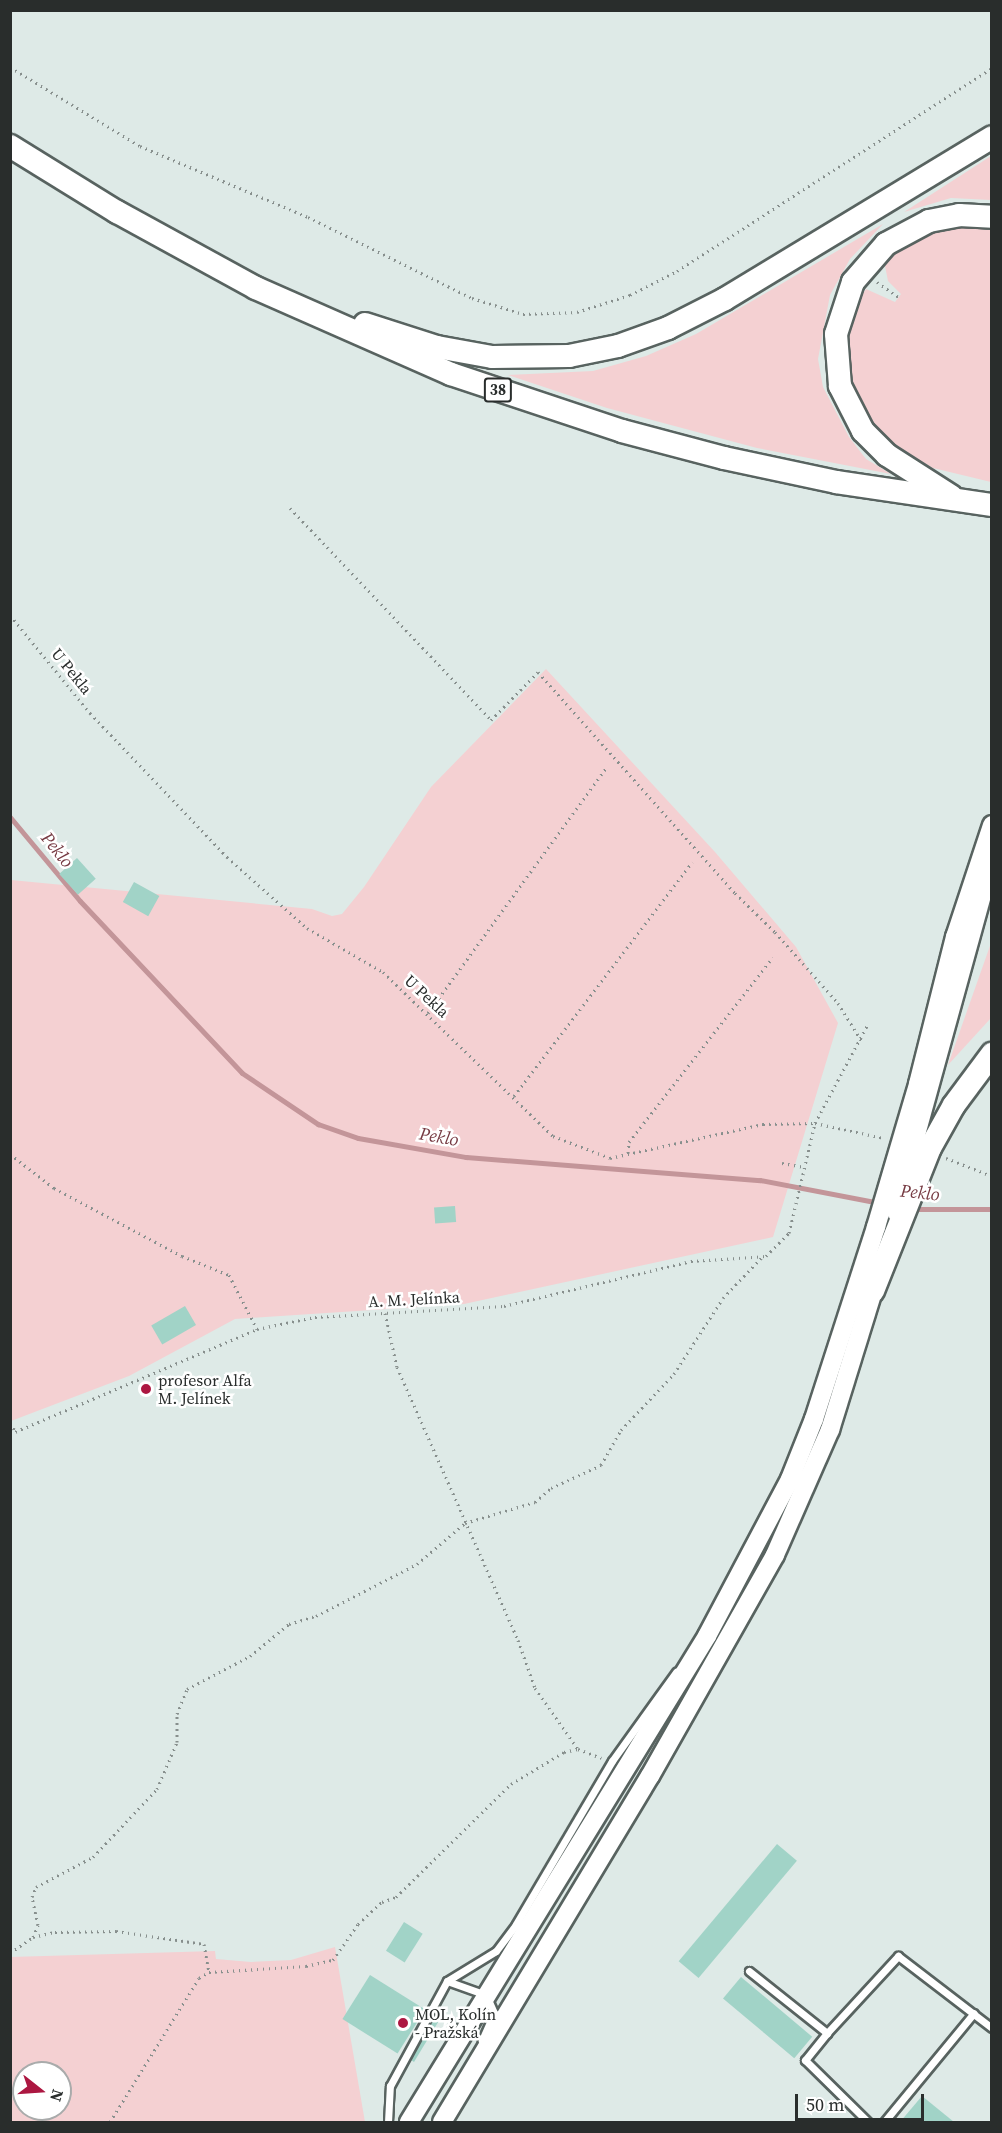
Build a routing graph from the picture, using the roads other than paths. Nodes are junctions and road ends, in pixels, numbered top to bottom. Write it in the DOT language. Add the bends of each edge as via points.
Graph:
graph roads {
  1 [pos="992,137"];
  2 [pos="10,146"];
  3 [pos="992,217"];
  4 [pos="256,288"];
  5 [pos="957,500"];
  6 [pos="992,505"];
  7 [pos="992,825"];
  8 [pos="992,860"];
  9 [pos="992,1054"];
  10 [pos="907,1169"];
  11 [pos="886,1230"];
  12 [pos="873,1291"];
  13 [pos="707,1636"];
  14 [pos="749,1971"];
  15 [pos="447,1981"];
  16 [pos="486,1995"];
  17 [pos="974,2013"];
  18 [pos="992,2028"];
  19 [pos="827,2033"];
  20 [pos="447,2119"];
  21 [pos="388,2122"];
  22 [pos="409,2122"];
  23 [pos="868,2122"];
  24 [pos="884,2122"];
  1 -- 4 [label="main road" via="696,315 640,339 594,352 521,358 464,352 410,339"];
  2 -- 4 [label="main road, 38" via="117,212"];
  3 -- 5 [label="main road" via="958,215 915,227 886,244 860,271 845,297 836,334 837,372 847,403 874,444"];
  4 -- 5 [label="main road, 38" via="451,374 622,431 762,466"];
  5 -- 6 [label="main road, 38"];
  7 -- 10 [label="street" via="955,937 901,1142"];
  8 -- 10 [label="street"];
  9 -- 10 [label="main road" via="954,1105 930,1148"];
  10 -- 11 [label="main road"];
  11 -- 12 [label="main road"];
  11 -- 13 [label="street" via="790,1479"];
  12 -- 20 [label="street" via="830,1430 775,1555 650,1776"];
  13 -- 15 [label="lane" via="662,1688 612,1761 496,1952"];
  13 -- 16 [label="street"];
  14 -- 19 [label="lane"];
  15 -- 16 [label="lane"];
  15 -- 21 [label="lane" via="390,2086"];
  16 -- 20 [label="lane" via="494,2013"];
  16 -- 22 [label="street"];
  17 -- 18 [label="lane"];
  17 -- 19 [label="lane" via="898,1956"];
  17 -- 24 [label="lane"];
  19 -- 23 [label="lane" via="805,2060"];
}
